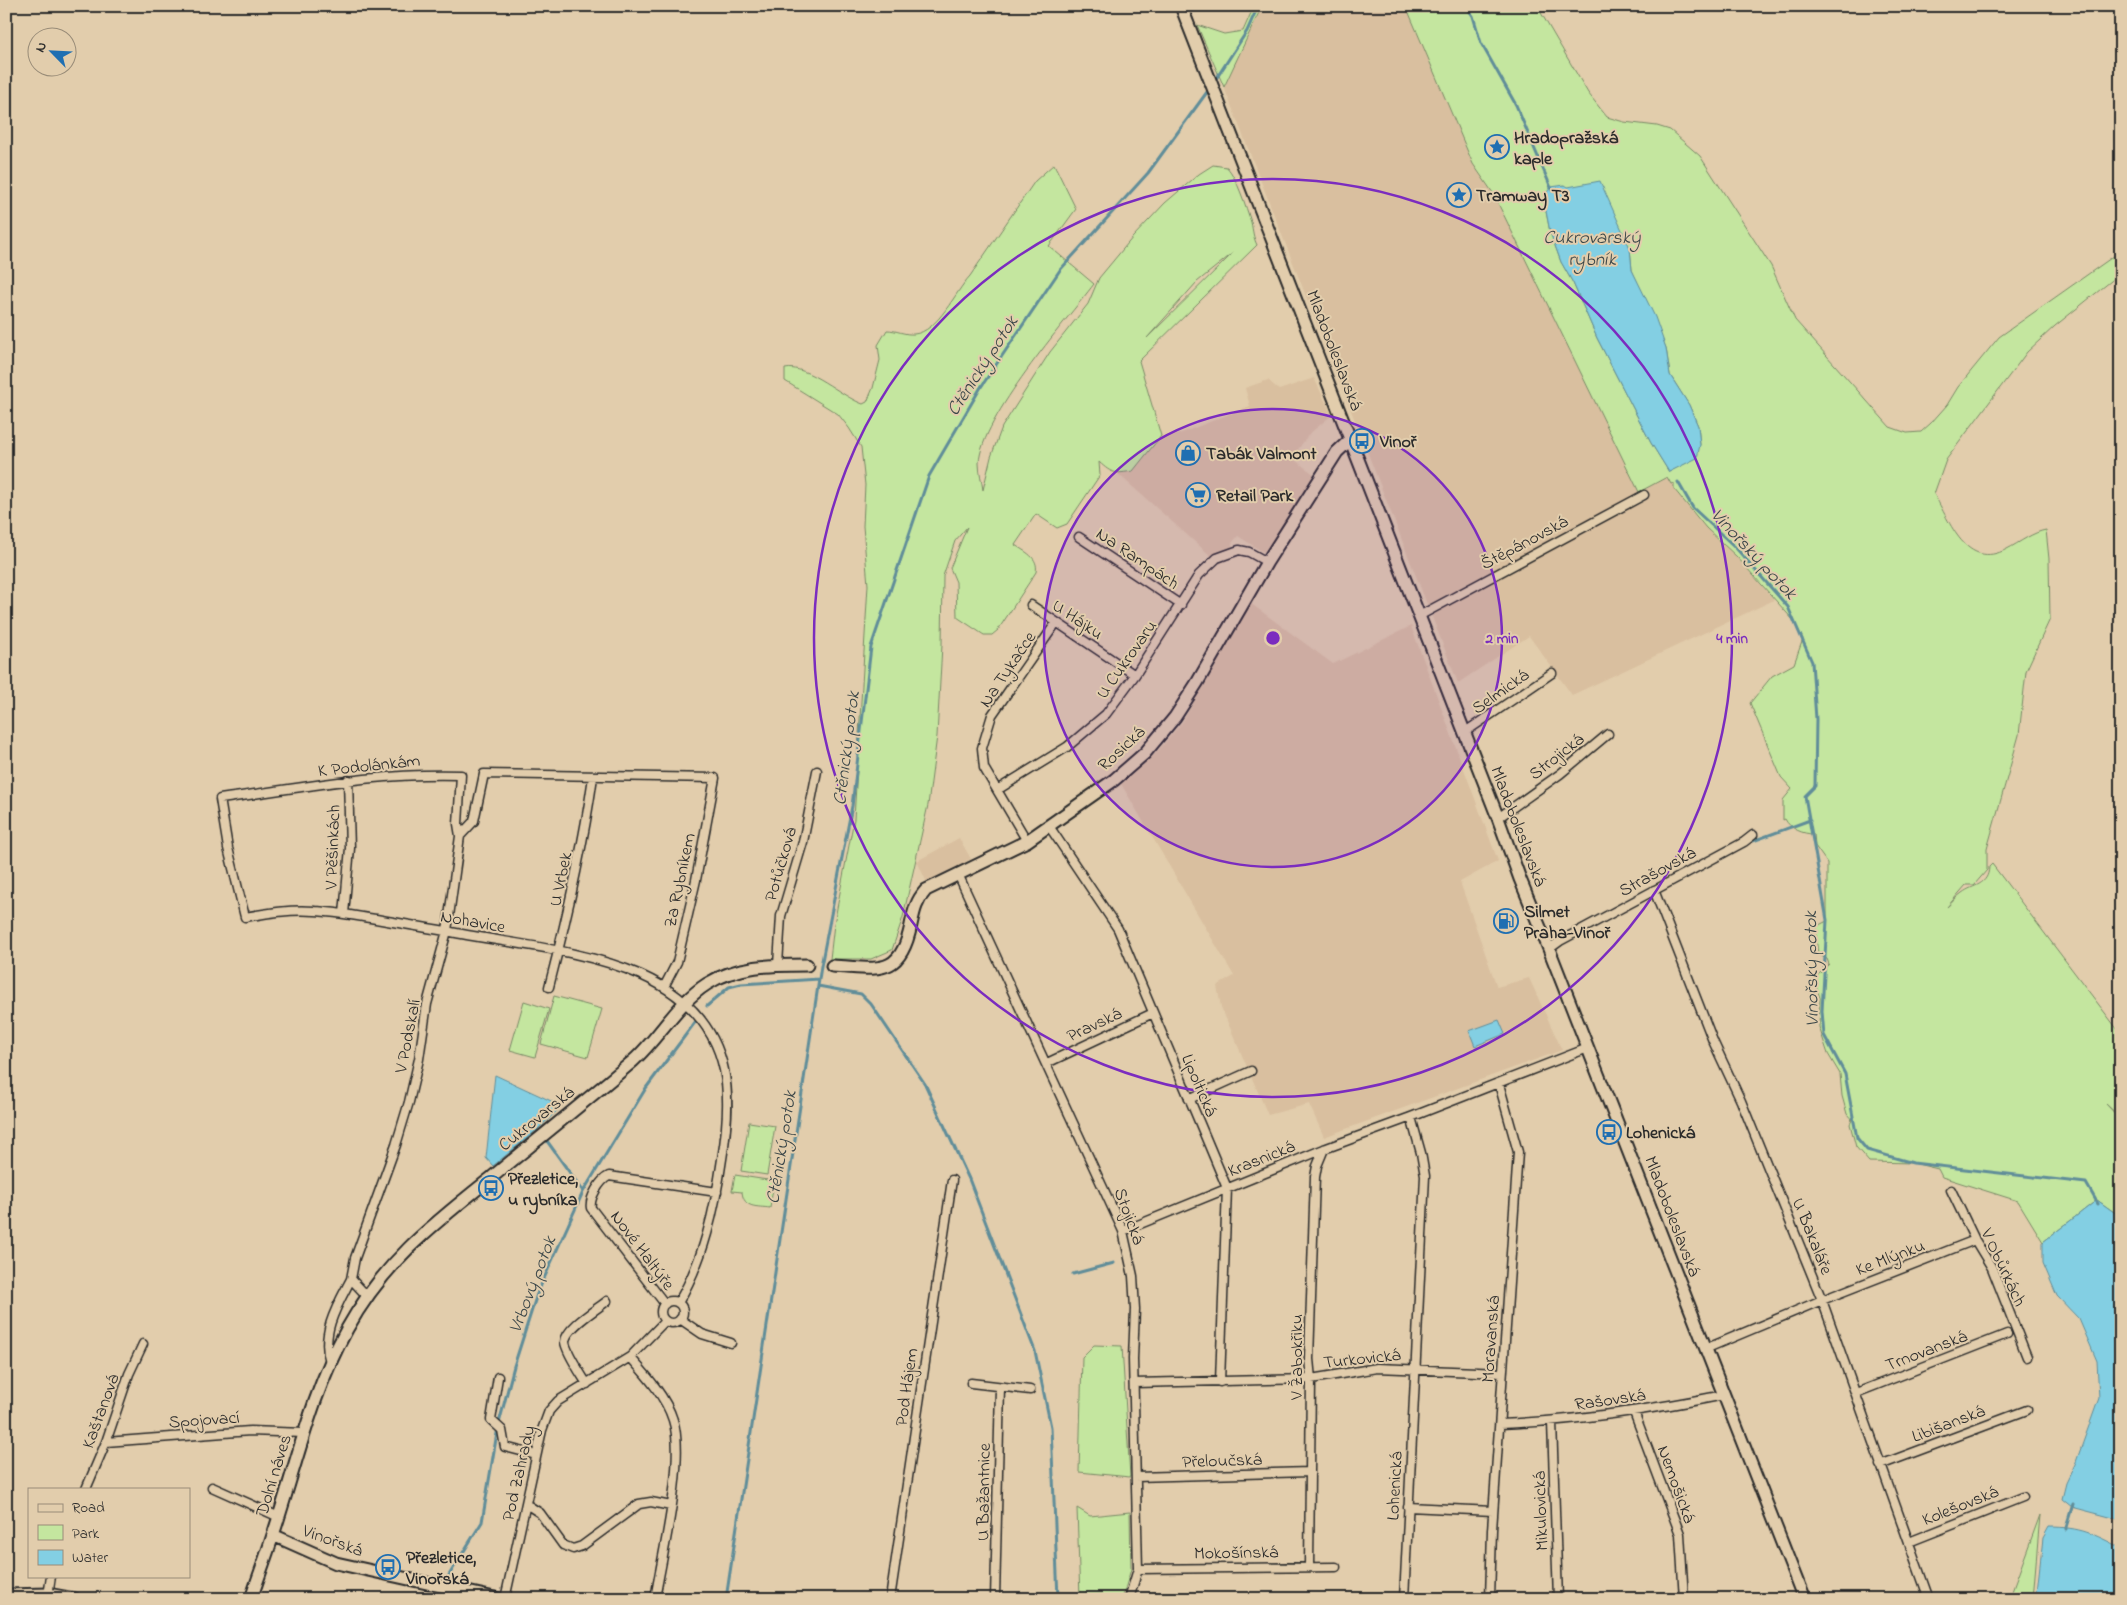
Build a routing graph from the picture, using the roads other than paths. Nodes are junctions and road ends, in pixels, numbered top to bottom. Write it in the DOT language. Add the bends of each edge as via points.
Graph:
graph roads {
  1 [pos="1182,6"];
  2 [pos="1351,440"];
  3 [pos="1644,495"];
  4 [pos="1079,537"];
  5 [pos="1267,562"];
  6 [pos="1031,604"];
  7 [pos="1181,605"];
  8 [pos="1419,616"];
  9 [pos="1056,623"];
  10 [pos="1552,673"];
  11 [pos="1135,675"];
  12 [pos="1465,732"];
  13 [pos="1608,734"];
  14 [pos="817,771"];
  15 [pos="593,777"];
  16 [pos="348,780"];
  17 [pos="997,790"];
  18 [pos="1498,818"];
  19 [pos="1049,826"];
  20 [pos="1753,835"];
  21 [pos="460,836"];
  22 [pos="1027,841"];
  23 [pos="958,874"];
  24 [pos="1654,890"];
  25 [pos="344,914"];
  26 [pos="245,917"];
  27 [pos="447,931"];
  28 [pos="1549,949"];
  29 [pos="558,951"];
  30 [pos="778,965"];
  31 [pos="807,965"];
  32 [pos="832,966"];
  33 [pos="549,987"];
  34 [pos="664,987"];
  35 [pos="685,1002"];
  36 [pos="1153,1013"];
  37 [pos="1588,1048"];
  38 [pos="1047,1063"];
  39 [pos="1251,1071"];
  40 [pos="1499,1084"];
  41 [pos="1189,1099"];
  42 [pos="1411,1118"];
  43 [pos="1324,1149"];
  44 [pos="952,1180"];
  45 [pos="1227,1188"];
  46 [pos="1951,1190"];
  47 [pos="716,1192"];
  48 [pos="1123,1230"];
  49 [pos="1975,1240"];
  50 [pos="351,1279"];
  51 [pos="367,1296"];
  52 [pos="1822,1300"];
  53 [pos="607,1301"];
  54 [pos="678,1303"];
  55 [pos="665,1304"];
  56 [pos="680,1319"];
  57 [pos="666,1321"];
  58 [pos="2007,1334"];
  59 [pos="732,1343"];
  60 [pos="143,1344"];
  61 [pos="1705,1349"];
  62 [pos="630,1357"];
  63 [pos="2027,1357"];
  64 [pos="330,1362"];
  65 [pos="1415,1368"];
  66 [pos="1502,1373"];
  67 [pos="498,1377"];
  68 [pos="1311,1379"];
  69 [pos="1220,1382"];
  70 [pos="971,1383"];
  71 [pos="1134,1383"];
  72 [pos="587,1384"];
  73 [pos="1000,1387"];
  74 [pos="1030,1390"];
  75 [pos="1856,1393"];
  76 [pos="1724,1395"];
  77 [pos="2027,1410"];
  78 [pos="1634,1412"];
  79 [pos="1552,1422"];
  80 [pos="1500,1424"];
  81 [pos="304,1433"];
  82 [pos="106,1442"];
  83 [pos="536,1455"];
  84 [pos="1880,1465"];
  85 [pos="1310,1472"];
  86 [pos="1136,1477"];
  87 [pos="212,1487"];
  88 [pos="86,1488"];
  89 [pos="2023,1496"];
  90 [pos="526,1504"];
  91 [pos="671,1506"];
  92 [pos="1408,1506"];
  93 [pos="1493,1511"];
  94 [pos="279,1517"];
  95 [pos="273,1536"];
  96 [pos="1909,1542"];
  97 [pos="1309,1566"];
  98 [pos="1336,1567"];
  99 [pos="1138,1569"];
  100 [pos="51,1578"];
  101 [pos="6,1595"];
  102 [pos="48,1596"];
  103 [pos="75,1599"];
  104 [pos="251,1599"];
  105 [pos="499,1599"];
  106 [pos="505,1599"];
  107 [pos="655,1599"];
  108 [pos="890,1599"];
  109 [pos="995,1599"];
  110 [pos="1129,1599"];
  111 [pos="1404,1599"];
  112 [pos="1490,1599"];
  113 [pos="1558,1599"];
  114 [pos="1684,1599"];
  115 [pos="1804,1599"];
  116 [pos="1929,1599"];
  1 -- 2 [label="street, Mladoboleslavská"];
  2 -- 5 [label="street, Rosická" via="1337,452"];
  2 -- 8 [label="street, Mladoboleslavská"];
  3 -- 8 [label="street, Štěpánovská"];
  4 -- 7 [label="street, Na Rampách"];
  5 -- 7 [label="street, U Cukrovaru" via="1239,550 1217,558 1200,575"];
  5 -- 19 [label="street, Rosická" via="1175,717 1145,753 1114,780"];
  6 -- 9 [label="street, U Hájku"];
  7 -- 11 [label="street, U Cukrovaru"];
  8 -- 12 [label="street, Mladoboleslavská"];
  9 -- 11 [label="street, U Hájku"];
  9 -- 17 [label="street, Na Tykačce" via="992,715 982,756 984,768"];
  10 -- 12 [label="street, Selmická"];
  11 -- 17 [label="street, U Cukrovaru" via="1106,714 1067,747"];
  12 -- 18 [label="street, Mladoboleslavská"];
  13 -- 18 [label="street, Strojická" via="1560,774"];
  14 -- 30 [label="street, Potůčková" via="803,842 781,916"];
  15 -- 21 [label="street, V Podskalí" via="484,774 474,821"];
  15 -- 29 [label="street, U Vrbek" via="585,838"];
  15 -- 34 [label="street, Za Rybníkem" via="715,778 677,962"];
  16 -- 21 [label="street, K Podolánkám" via="402,775 461,775"];
  16 -- 25 [label="street, V Pěšinkách" via="350,848"];
  16 -- 26 [label="street, K Podolánkám" via="220,799"];
  17 -- 22 [label="street, Na Tykačce"];
  18 -- 28 [label="street, Mladoboleslavská"];
  19 -- 22 [label="street, Rosická"];
  19 -- 36 [label="street, Lipoltická" via="1118,929"];
  20 -- 24 [label="street, Strašovská"];
  21 -- 27 [label="street, V Podskalí"];
  22 -- 23 [label="street, Rosická"];
  23 -- 32 [label="street, Rosická" via="926,890 921,896 905,948 896,961 881,968"];
  23 -- 38 [label="street, Stojická"];
  24 -- 28 [label="street, Strašovská"];
  24 -- 52 [label="street, U Bakaláře" via="1713,1041 1741,1101"];
  25 -- 26 [label="street, Nohavice" via="314,910"];
  25 -- 27 [label="street, Nohavice"];
  27 -- 29 [label="street, Nohavice"];
  27 -- 50 [label="street, V Podskalí" via="427,1004 409,1102 355,1258"];
  28 -- 37 [label="street, Mladoboleslavská"];
  29 -- 33 [label="street, U Vrbek"];
  29 -- 34 [label="street, Nohavice" via="626,968"];
  30 -- 31 [label="street, Cukrovarská"];
  30 -- 35 [label="street, Cukrovarská" via="754,966 724,974"];
  34 -- 35 [label="street, Nohavice"];
  35 -- 47 [label="street" via="712,1036 724,1069 726,1130"];
  35 -- 51 [label="street, Cukrovarská" via="638,1056 428,1229 392,1263"];
  36 -- 38 [label="street, Pravská"];
  36 -- 41 [label="street, Lipoltická"];
  37 -- 40 [label="street"];
  37 -- 61 [label="street, Mladoboleslavská"];
  38 -- 48 [label="street, Stojická"];
  39 -- 41 [label="street"];
  40 -- 42 [label="street"];
  40 -- 66 [label="street, Moravanská" via="1518,1152"];
  41 -- 45 [label="street, Lipoltická"];
  42 -- 43 [label="street, Krasnická"];
  42 -- 65 [label="street, Lohenická" via="1425,1176"];
  43 -- 45 [label="street, Krasnická"];
  43 -- 68 [label="street, V Žabokřiku" via="1316,1177"];
  44 -- 108 [label="street, Pod Hájem"];
  45 -- 48 [label="street, Krasnická"];
  45 -- 69 [label="street, Lipoltická"];
  46 -- 49 [label="street, V Obůrkách"];
  47 -- 54 [label="street" via="698,1262"];
  47 -- 55 [label="street, Nové Haltýře" via="609,1176 601,1182 590,1203"];
  48 -- 71 [label="street, Stojická" via="1133,1276"];
  49 -- 52 [label="street, Ke Mlýnku"];
  49 -- 63 [label="street, V Obůrkách" via="1992,1268"];
  50 -- 51 [label="street"];
  50 -- 64 [label="street, V Podskalí" via="331,1320 326,1352"];
  51 -- 64 [label="street, Cukrovarská"];
  52 -- 61 [label="street, Ke Mlýnku"];
  52 -- 75 [label="street, U Bakaláře"];
  53 -- 72 [label="street" via="572,1328 566,1337 566,1347"];
  54 -- 55 [label="street"];
  54 -- 56 [label="street" via="682,1311"];
  55 -- 57 [label="street" via="661,1312"];
  56 -- 57 [label="street" via="672,1323"];
  56 -- 59 [label="street" via="702,1334"];
  57 -- 62 [label="street, Pod Zahrady"];
  58 -- 75 [label="street, Trnovanská"];
  60 -- 82 [label="street, Kaštanová" via="129,1374"];
  61 -- 76 [label="street, Mladoboleslavská"];
  62 -- 72 [label="street, Pod Zahrady"];
  62 -- 91 [label="street" via="674,1420 677,1447"];
  64 -- 81 [label="street, Dolní náves"];
  65 -- 66 [label="street, Turkovická"];
  65 -- 68 [label="street, Turkovická" via="1377,1368"];
  65 -- 92 [label="street, Lohenická"];
  66 -- 80 [label="street, Moravanská"];
  67 -- 83 [label="street" via="491,1420 498,1425 505,1447"];
  68 -- 69 [label="street, Turkovická"];
  68 -- 85 [label="street, V Žabokřiku"];
  69 -- 71 [label="street, Turkovická"];
  70 -- 73 [label="street"];
  71 -- 86 [label="street, Stojická"];
  72 -- 83 [label="street, Pod Zahrady" via="558,1401 549,1411"];
  73 -- 74 [label="street"];
  73 -- 109 [label="street, U Bažantnice"];
  75 -- 84 [label="street, U Bakaláře"];
  76 -- 78 [label="street, Rašovská"];
  76 -- 115 [label="street, Mladoboleslavská"];
  77 -- 84 [label="street, Libišanská"];
  78 -- 79 [label="street, Rašovská"];
  78 -- 114 [label="street, Nemošická" via="1680,1534"];
  79 -- 80 [label="street, Rašovská"];
  79 -- 113 [label="street, Mikulovická"];
  80 -- 93 [label="street, Moravanská"];
  81 -- 82 [label="street, Spojovací" via="250,1431"];
  81 -- 94 [label="street, Dolní náves"];
  82 -- 88 [label="street, Kaštanová"];
  83 -- 90 [label="street, Pod Zahrady"];
  84 -- 96 [label="street, U Bakaláře"];
  85 -- 86 [label="street, Přeloučská"];
  85 -- 97 [label="street, V Žabokřiku"];
  86 -- 99 [label="street, Stojická"];
  87 -- 94 [label="street"];
  89 -- 96 [label="street, Kolešovská"];
  90 -- 91 [label="street" via="540,1513 563,1545 573,1549 582,1546 639,1504 651,1502"];
  90 -- 106 [label="street, Pod Zahrady"];
  91 -- 107 [label="street"];
  92 -- 93 [label="street"];
  92 -- 111 [label="street, Lohenická"];
  93 -- 112 [label="street, Moravanská"];
  94 -- 95 [label="street, Dolní náves"];
  95 -- 104 [label="street, Dolní náves"];
  95 -- 105 [label="street, Vinořská" via="336,1563"];
  96 -- 116 [label="street, U Bakaláře"];
  97 -- 98 [label="street, Mokošínská"];
  97 -- 99 [label="street, Mokošínská"];
  99 -- 110 [label="street, Stojická"];
  100 -- 102 [label="street"];
  101 -- 102 [label="street"];
  102 -- 103 [label="street"];
}
